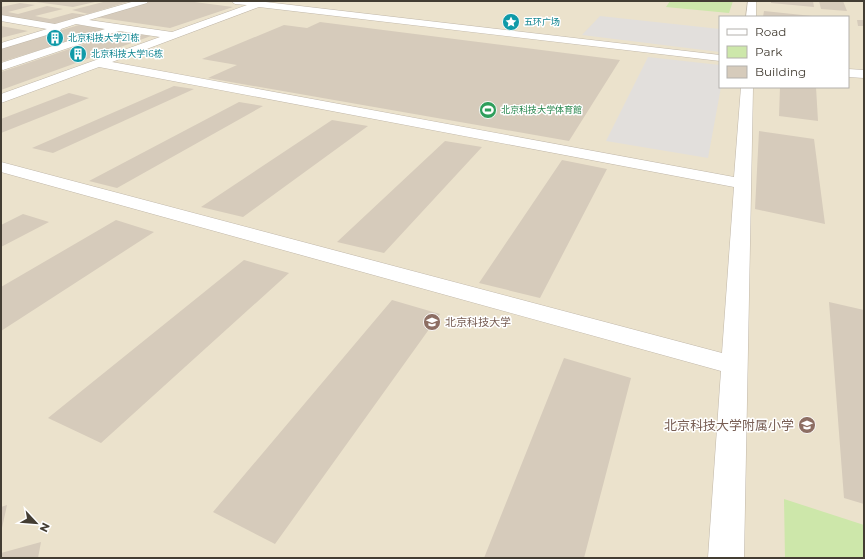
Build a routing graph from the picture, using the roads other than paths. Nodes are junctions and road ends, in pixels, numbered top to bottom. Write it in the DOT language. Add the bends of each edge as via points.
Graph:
graph roads {
  1 [pos="144,1"];
  2 [pos="235,1"];
  3 [pos="752,1"];
  4 [pos="263,2"];
  5 [pos="751,16"];
  6 [pos="1,18"];
  7 [pos="75,22"];
  8 [pos="56,27"];
  9 [pos="118,28"];
  10 [pos="174,36"];
  11 [pos="1,46"];
  12 [pos="719,58"];
  13 [pos="97,64"];
  14 [pos="2,66"];
  15 [pos="849,73"];
  16 [pos="864,74"];
  17 [pos="747,88"];
  18 [pos="1,99"];
  19 [pos="1,167"];
  20 [pos="743,184"];
  21 [pos="734,365"];
  22 [pos="726,558"];
  1 -- 7 [label="street"];
  2 -- 4 [label="street"];
  3 -- 5 [label="street"];
  4 -- 10 [label="street"];
  4 -- 12 [label="street"];
  6 -- 8 [label="street"];
  7 -- 8 [label="street"];
  7 -- 9 [label="street"];
  8 -- 11 [label="street"];
  9 -- 10 [label="street"];
  9 -- 14 [label="street"];
  10 -- 13 [label="street"];
  13 -- 18 [label="street"];
  13 -- 20 [label="street"];
  15 -- 16 [label="street"];
  17 -- 20 [label="street"];
  19 -- 21 [label="street"];
  20 -- 21 [label="street"];
  21 -- 22 [label="street"];
}
